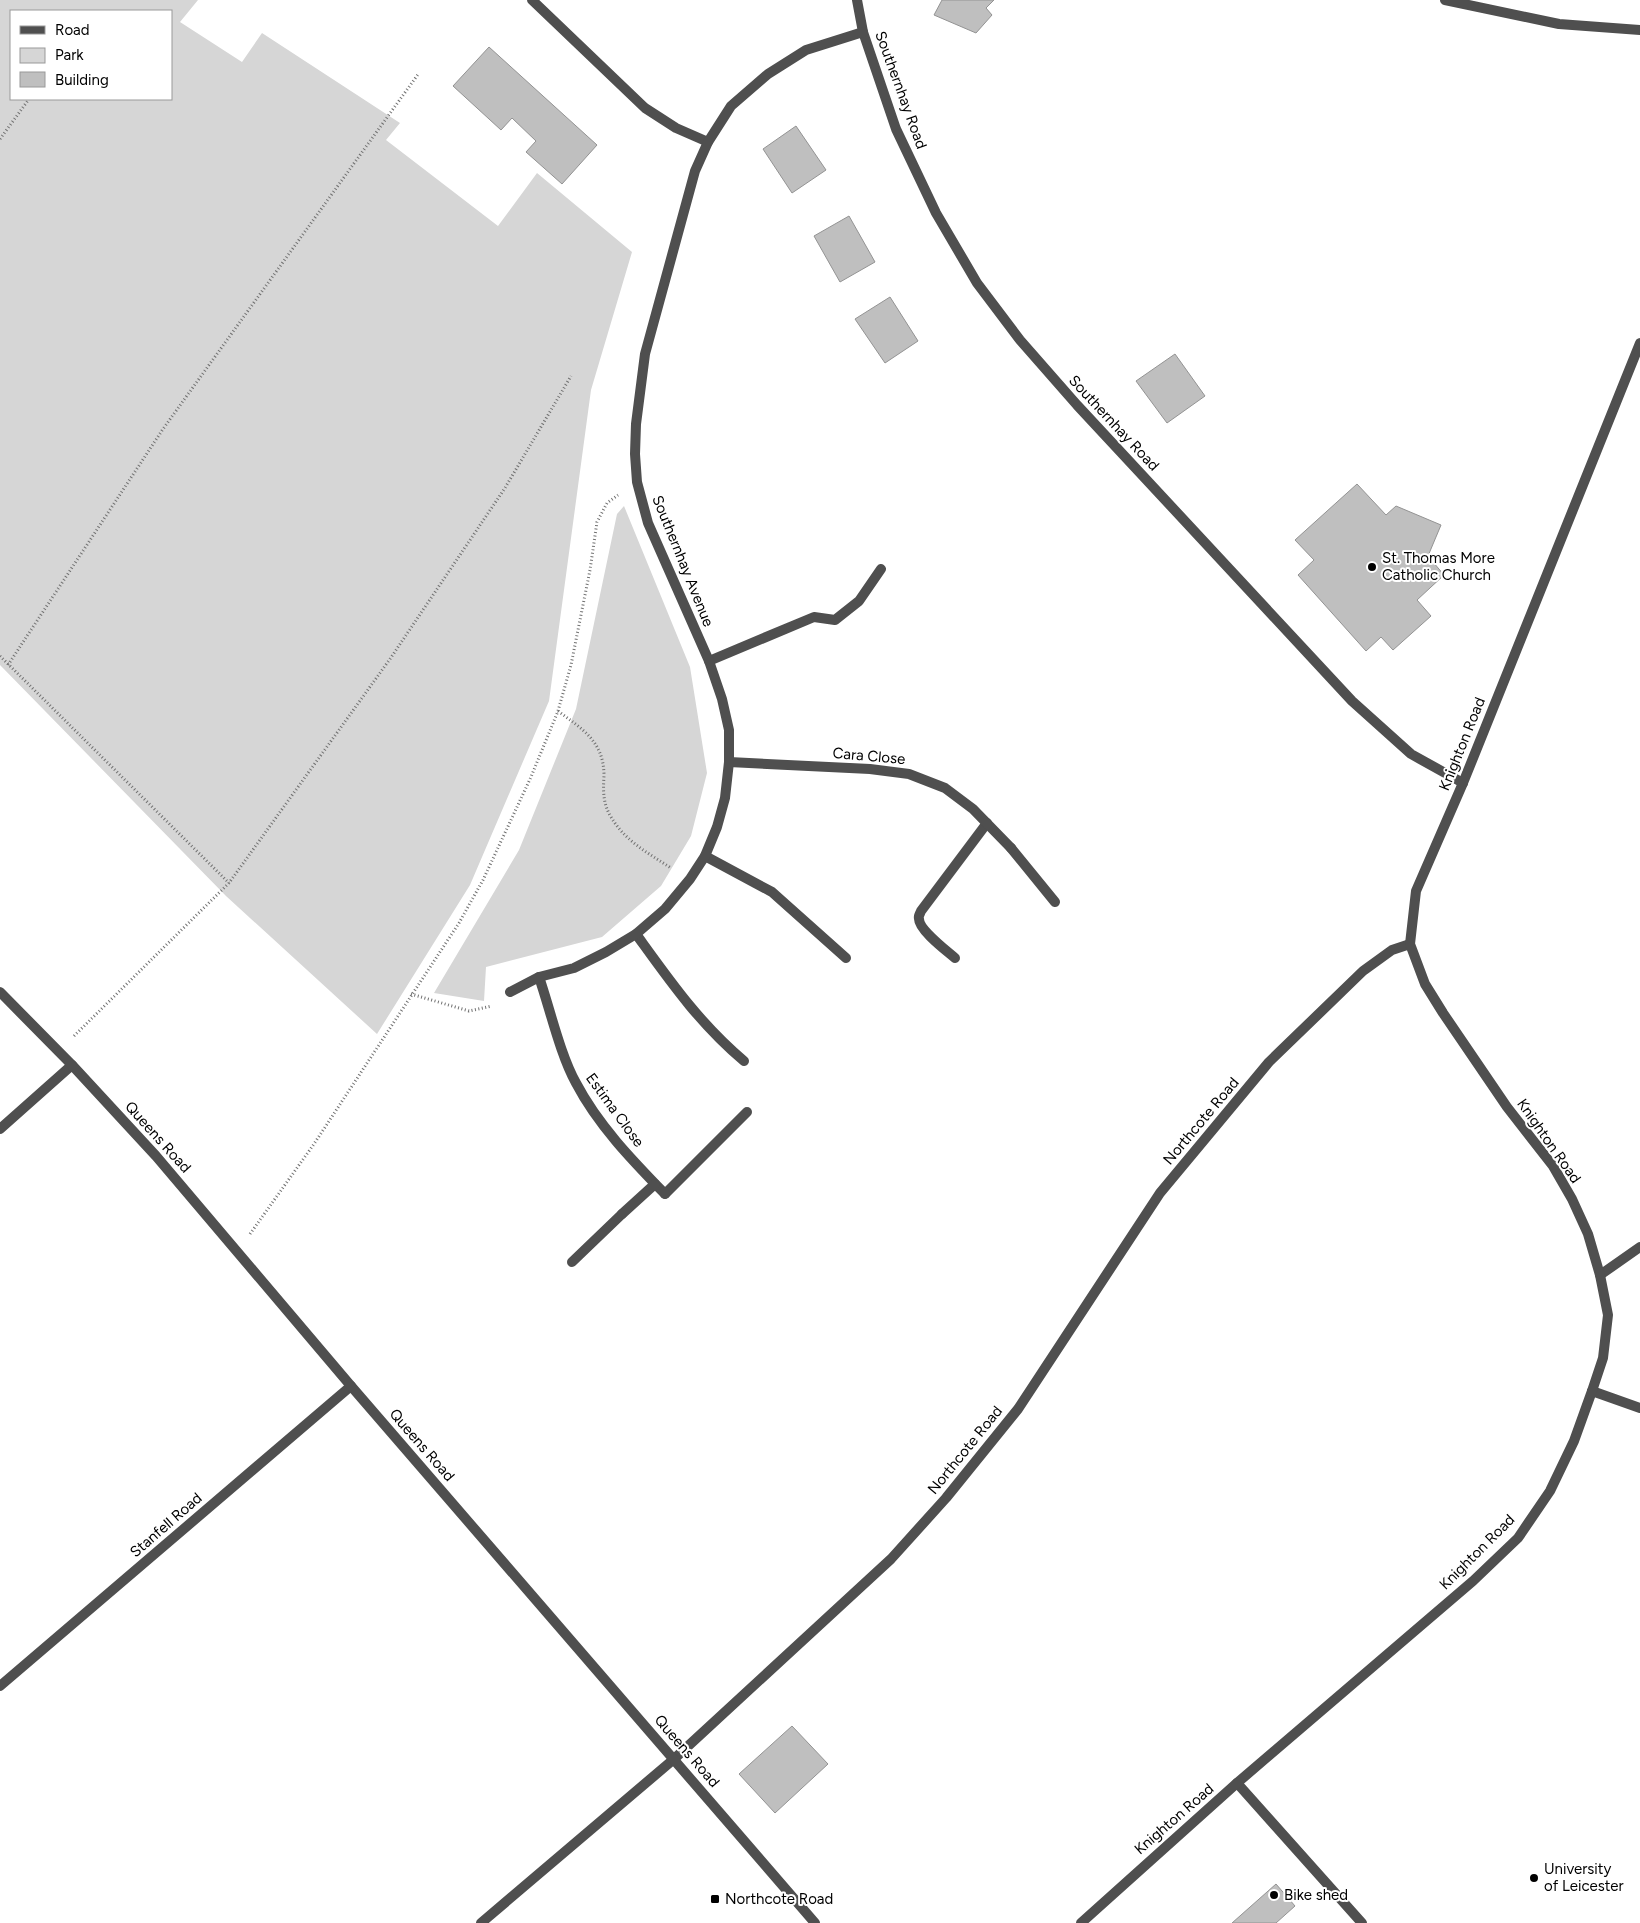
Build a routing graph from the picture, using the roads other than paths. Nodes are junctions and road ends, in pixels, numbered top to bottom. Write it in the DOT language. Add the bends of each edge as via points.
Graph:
graph roads {
  1 [pos="532,0"];
  2 [pos="857,0"];
  3 [pos="1445,0"];
  4 [pos="1640,30"];
  5 [pos="863,32"];
  6 [pos="708,142"];
  7 [pos="1640,343"];
  8 [pos="881,569"];
  9 [pos="708,661"];
  10 [pos="728,762"];
  11 [pos="1463,783"];
  12 [pos="987,823"];
  13 [pos="705,856"];
  14 [pos="1055,902"];
  15 [pos="636,934"];
  16 [pos="1410,944"];
  17 [pos="846,958"];
  18 [pos="955,958"];
  19 [pos="539,977"];
  20 [pos="0,992"];
  21 [pos="510,992"];
  22 [pos="744,1061"];
  23 [pos="72,1065"];
  24 [pos="748,1112"];
  25 [pos="0,1129"];
  26 [pos="655,1184"];
  27 [pos="1640,1247"];
  28 [pos="572,1262"];
  29 [pos="1600,1274"];
  30 [pos="351,1386"];
  31 [pos="1592,1391"];
  32 [pos="1640,1408"];
  33 [pos="0,1686"];
  34 [pos="674,1758"];
  35 [pos="1237,1783"];
  36 [pos="481,1923"];
  37 [pos="815,1923"];
  38 [pos="1081,1923"];
  39 [pos="1362,1923"];
  1 -- 6 [label="street" via="645,108 676,128"];
  2 -- 5 [label="street, Southernhay Road"];
  3 -- 4 [label="street" via="1559,24"];
  5 -- 6 [label="street, Southernhay Avenue" via="806,50 768,74 731,106"];
  5 -- 11 [label="street, Southernhay Road" via="896,129 936,213 977,283 1020,340 1352,701 1411,754"];
  6 -- 9 [label="street, Southernhay Avenue" via="695,171 645,354 634,454 637,482 648,523"];
  7 -- 11 [label="street, Knighton Road"];
  8 -- 9 [label="street" via="859,601 835,620 814,617"];
  9 -- 10 [label="street, Southernhay Avenue" via="729,730"];
  10 -- 12 [label="street, Cara Close" via="909,774 945,788"];
  10 -- 13 [label="street, Southernhay Avenue" via="725,798"];
  11 -- 16 [label="street, Knighton Road" via="1416,891"];
  12 -- 14 [label="street, Cara Close"];
  12 -- 18 [label="street" via="918,918 920,925"];
  13 -- 15 [label="street, Southernhay Avenue" via="665,909"];
  13 -- 17 [label="street" via="772,892"];
  15 -- 19 [label="street, Southernhay Avenue" via="574,968"];
  15 -- 22 [label="street" via="690,1008"];
  16 -- 29 [label="street, Knighton Road" via="1425,984 1506,1107 1553,1166 1572,1199 1588,1234"];
  16 -- 34 [label="street, Northcote Road" via="1392,950 1363,971 1269,1062 1160,1193 1018,1409 940,1505 891,1559"];
  19 -- 21 [label="street, Southernhay Avenue"];
  19 -- 26 [label="street, Estima Close" via="574,1081 622,1149"];
  20 -- 23 [label="street, Queens Road"];
  23 -- 25 [label="street"];
  23 -- 30 [label="street, Queens Road" via="156,1156"];
  24 -- 26 [label="street, Estima Close" via="665,1194"];
  26 -- 28 [label="street"];
  27 -- 29 [label="street"];
  29 -- 31 [label="street, Knighton Road" via="1608,1315 1603,1358"];
  30 -- 33 [label="street, Stanfell Road"];
  30 -- 34 [label="street, Queens Road"];
  31 -- 32 [label="street"];
  31 -- 35 [label="street, Knighton Road" via="1574,1441 1550,1491 1518,1538 1473,1581"];
  34 -- 36 [label="street, Northcote Road"];
  34 -- 37 [label="street, Queens Road"];
  35 -- 38 [label="street, Knighton Road"];
  35 -- 39 [label="street"];
}
